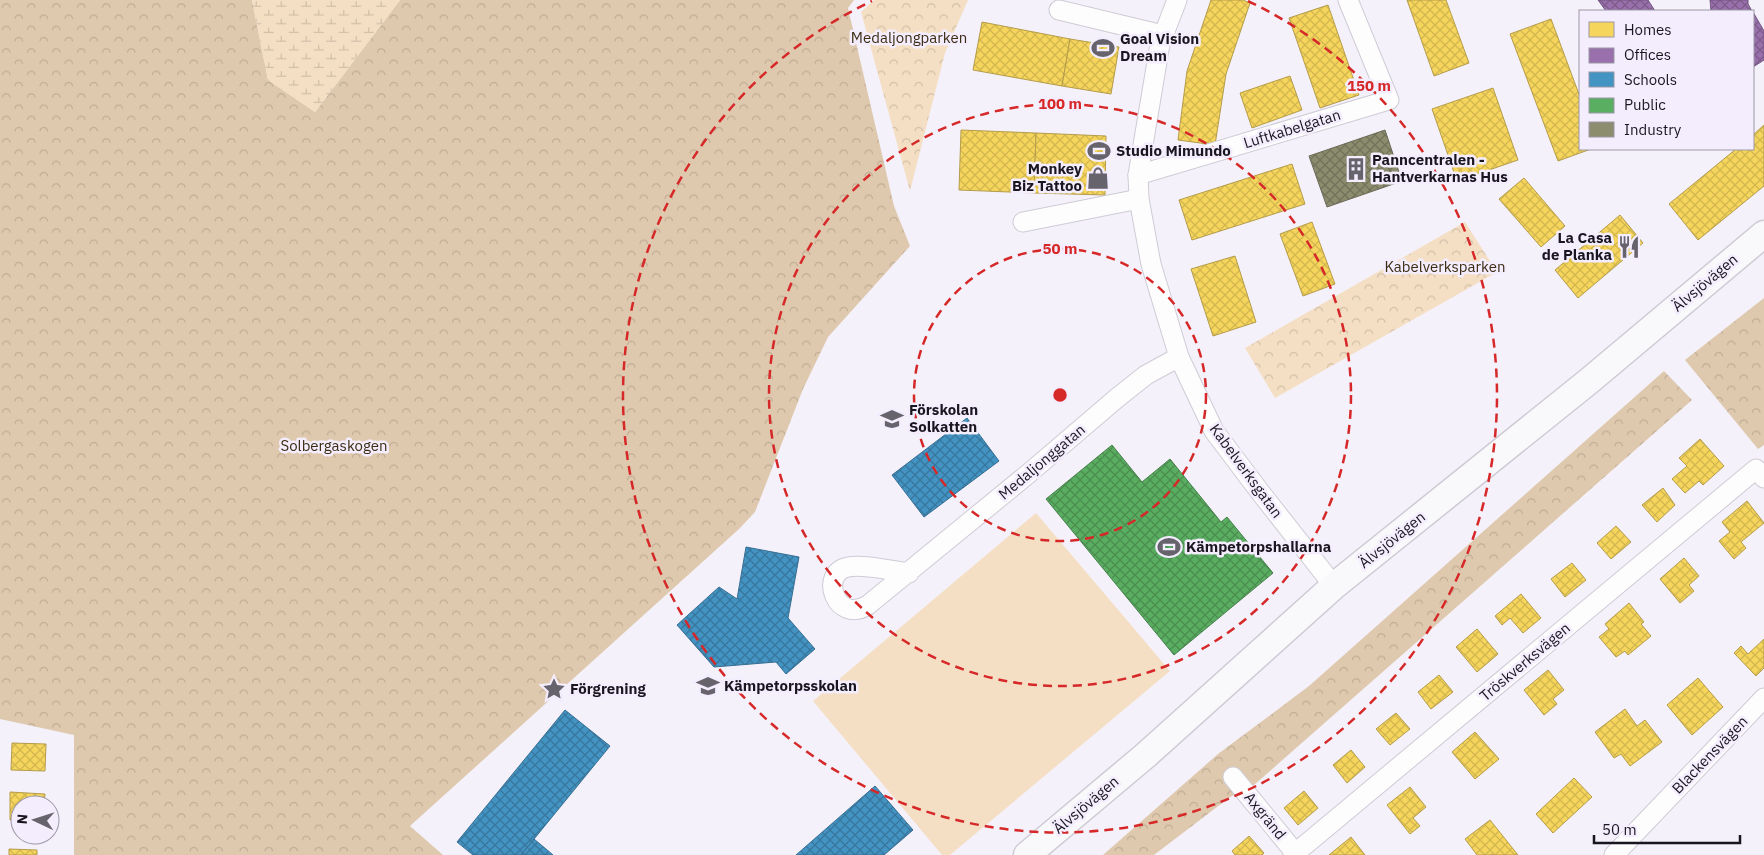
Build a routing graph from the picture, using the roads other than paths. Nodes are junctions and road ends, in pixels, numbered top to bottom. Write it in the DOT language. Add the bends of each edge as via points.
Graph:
graph roads {
  1 [pos="1177,0"];
  2 [pos="1348,0"];
  3 [pos="1059,10"];
  4 [pos="1163,35"];
  5 [pos="1138,175"];
  6 [pos="1139,199"];
  7 [pos="1023,222"];
  8 [pos="1764,234"];
  9 [pos="1179,357"];
  10 [pos="1760,474"];
  11 [pos="909,573"];
  12 [pos="1334,586"];
  13 [pos="1764,698"];
  14 [pos="1233,776"];
  15 [pos="1295,854"];
  16 [pos="1027,855"];
  17 [pos="1614,855"];
  1 -- 4 [label="street, Kabelverksgatan"];
  2 -- 5 [label="street, Luftkabelgatan" via="1389,100"];
  3 -- 4 [label="street"];
  4 -- 5 [label="street, Kabelverksgatan"];
  5 -- 6 [label="street, Kabelverksgatan"];
  6 -- 7 [label="street"];
  6 -- 9 [label="street, Kabelverksgatan" via="1150,264"];
  8 -- 12 [label="main road, Älvsjövägen" via="1589,381"];
  9 -- 11 [label="street, Medaljonggatan" via="1146,375 1124,392"];
  9 -- 12 [label="street, Kabelverksgatan" via="1214,431"];
  10 -- 15 [label="street, Tröskverksvägen"];
  12 -- 16 [label="main road, Älvsjövägen" via="1146,755"];
  13 -- 17 [label="street, Blackensvägen"];
  14 -- 15 [label="street, Axgränd"];
}
